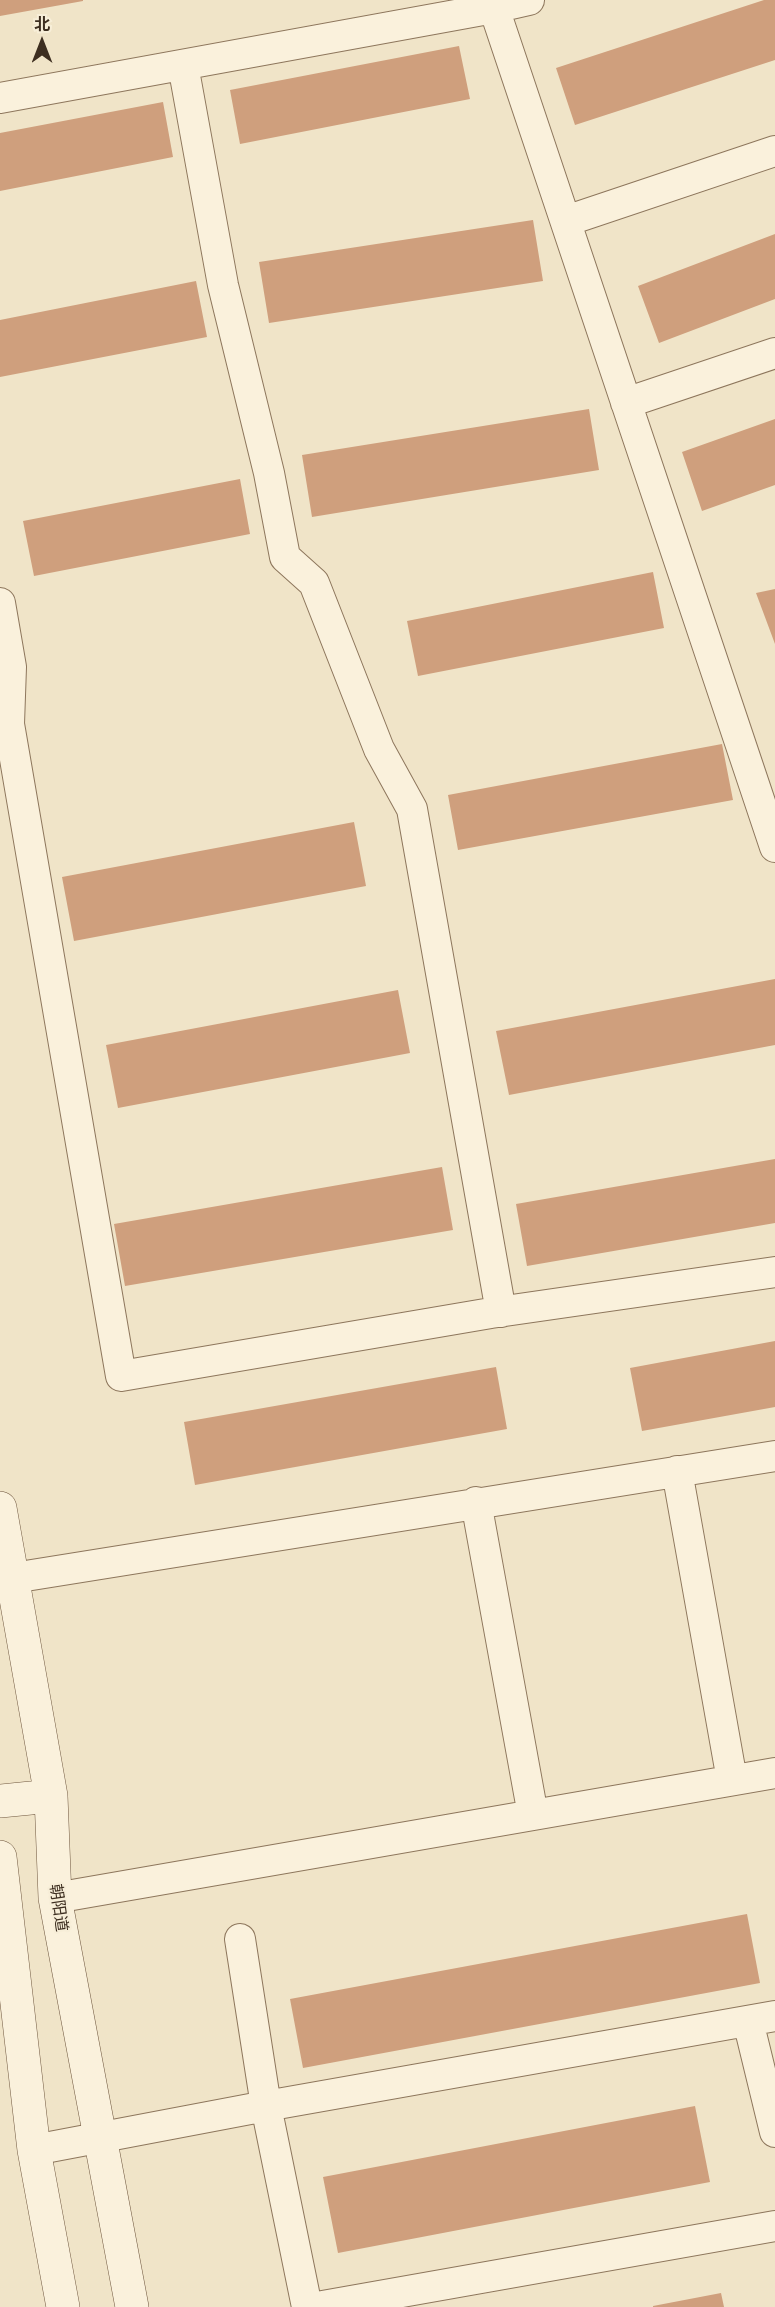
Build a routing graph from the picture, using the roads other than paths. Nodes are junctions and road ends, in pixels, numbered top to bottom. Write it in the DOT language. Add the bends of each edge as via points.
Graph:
graph roads {
  1 [pos="529,0"];
  2 [pos="494,8"];
  3 [pos="183,65"];
  4 [pos="0,98"];
  5 [pos="775,151"];
  6 [pos="566,222"];
  7 [pos="775,353"];
  8 [pos="626,403"];
  9 [pos="0,603"];
  10 [pos="4,725"];
  11 [pos="775,847"];
  12 [pos="775,1272"];
  13 [pos="501,1312"];
  14 [pos="775,1456"];
  15 [pos="677,1471"];
  16 [pos="476,1502"];
  17 [pos="0,1508"];
  18 [pos="13,1578"];
  19 [pos="775,1773"];
  20 [pos="732,1780"];
  21 [pos="51,1796"];
  22 [pos="0,1802"];
  23 [pos="533,1815"];
  24 [pos="0,1857"];
  25 [pos="54,1898"];
  26 [pos="240,1939"];
  27 [pos="762,2018"];
  28 [pos="266,2106"];
  29 [pos="775,2132"];
  30 [pos="100,2137"];
  31 [pos="34,2150"];
  32 [pos="775,2226"];
  33 [pos="63,2307"];
  34 [pos="132,2307"];
  35 [pos="307,2307"];
  36 [pos="317,2307"];
  1 -- 2 [label="street"];
  2 -- 3 [label="street"];
  2 -- 6 [label="street"];
  3 -- 4 [label="street"];
  3 -- 13 [label="street" via="223,285 269,473 285,557 314,582 379,749 412,809"];
  5 -- 6 [label="street"];
  6 -- 8 [label="street"];
  7 -- 8 [label="street"];
  8 -- 11 [label="street"];
  9 -- 10 [label="street" via="11,667"];
  10 -- 13 [label="street" via="121,1376"];
  12 -- 13 [label="street"];
  14 -- 15 [label="street"];
  15 -- 16 [label="street"];
  15 -- 20 [label="street"];
  16 -- 18 [label="street"];
  16 -- 23 [label="street"];
  17 -- 18 [label="main road, 朝阳道"];
  18 -- 21 [label="main road, 朝阳道"];
  19 -- 20 [label="street"];
  20 -- 23 [label="street"];
  21 -- 22 [label="main road"];
  21 -- 25 [label="main road, 朝阳道"];
  23 -- 25 [label="street"];
  24 -- 31 [label="main road"];
  25 -- 30 [label="main road, 朝阳道"];
  26 -- 28 [label="street"];
  27 -- 28 [label="street"];
  27 -- 29 [label="street"];
  28 -- 30 [label="street"];
  28 -- 35 [label="street"];
  30 -- 31 [label="street"];
  30 -- 34 [label="main road, 朝阳道"];
  31 -- 33 [label="main road"];
  32 -- 36 [label="street"];
}
